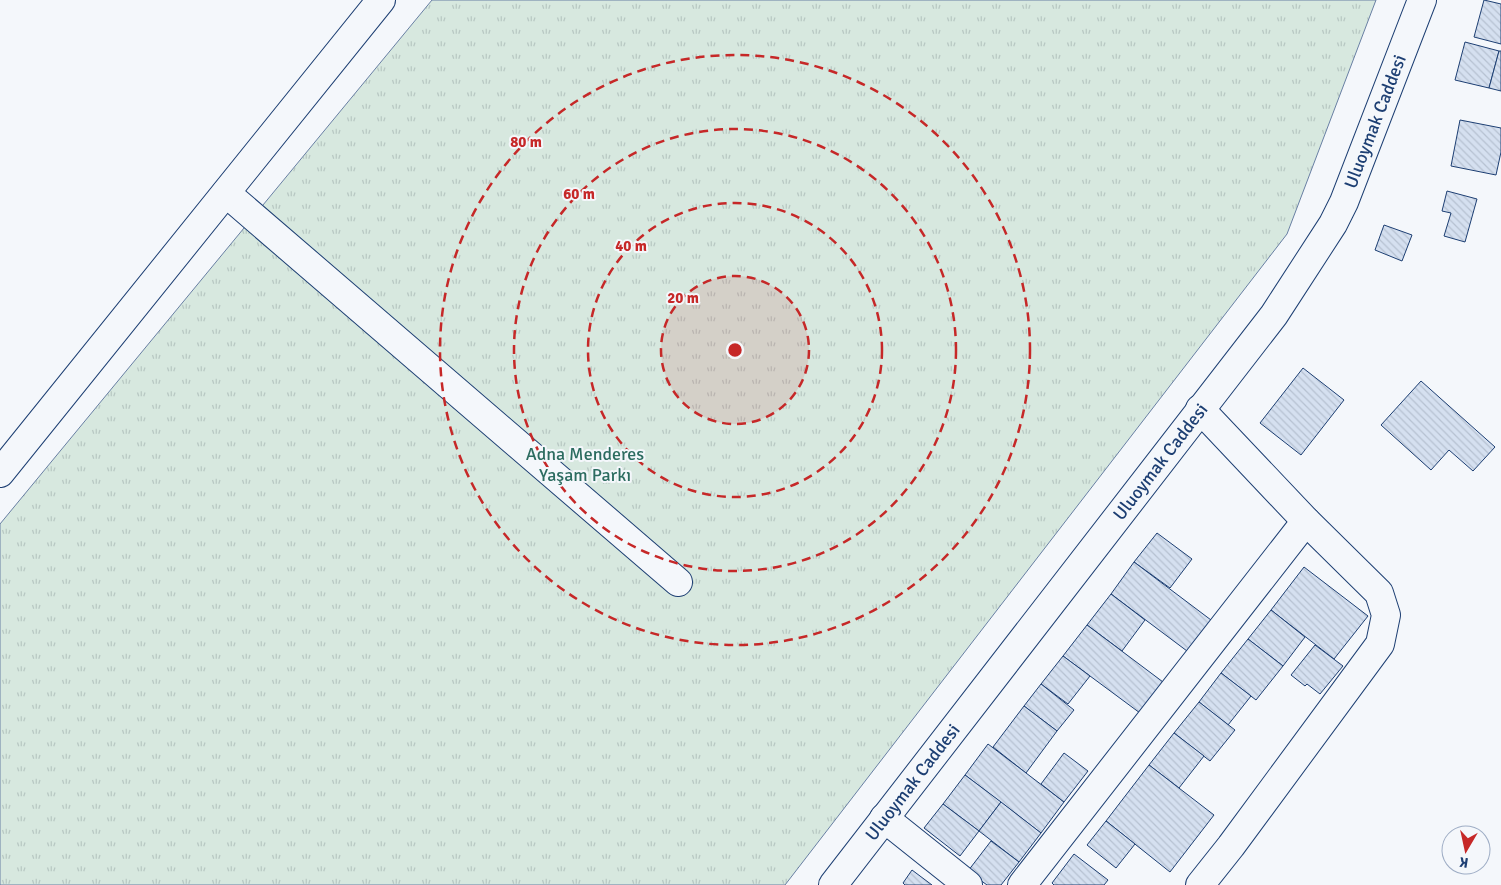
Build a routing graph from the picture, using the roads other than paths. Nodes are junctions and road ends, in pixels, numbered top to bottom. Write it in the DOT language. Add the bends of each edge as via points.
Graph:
graph roads {
  1 [pos="381,0"];
  2 [pos="1422,0"];
  3 [pos="226,193"];
  4 [pos="1200,409"];
  5 [pos="0,473"];
  6 [pos="1306,521"];
  7 [pos="678,582"];
  8 [pos="884,818"];
  9 [pos="833,885"];
  10 [pos="968,885"];
  11 [pos="1022,885"];
  12 [pos="1200,885"];
  1 -- 3 [label="street"];
  2 -- 4 [label="street, Uluoymak Caddesi" via="1333,224 1274,315"];
  3 -- 5 [label="street"];
  3 -- 7 [label="street"];
  4 -- 6 [label="street"];
  4 -- 8 [label="street, Uluoymak Caddesi"];
  6 -- 11 [label="street"];
  6 -- 12 [label="street" via="1379,593 1386,615 1380,644"];
  8 -- 9 [label="street, Uluoymak Caddesi"];
  8 -- 10 [label="street"];
}
